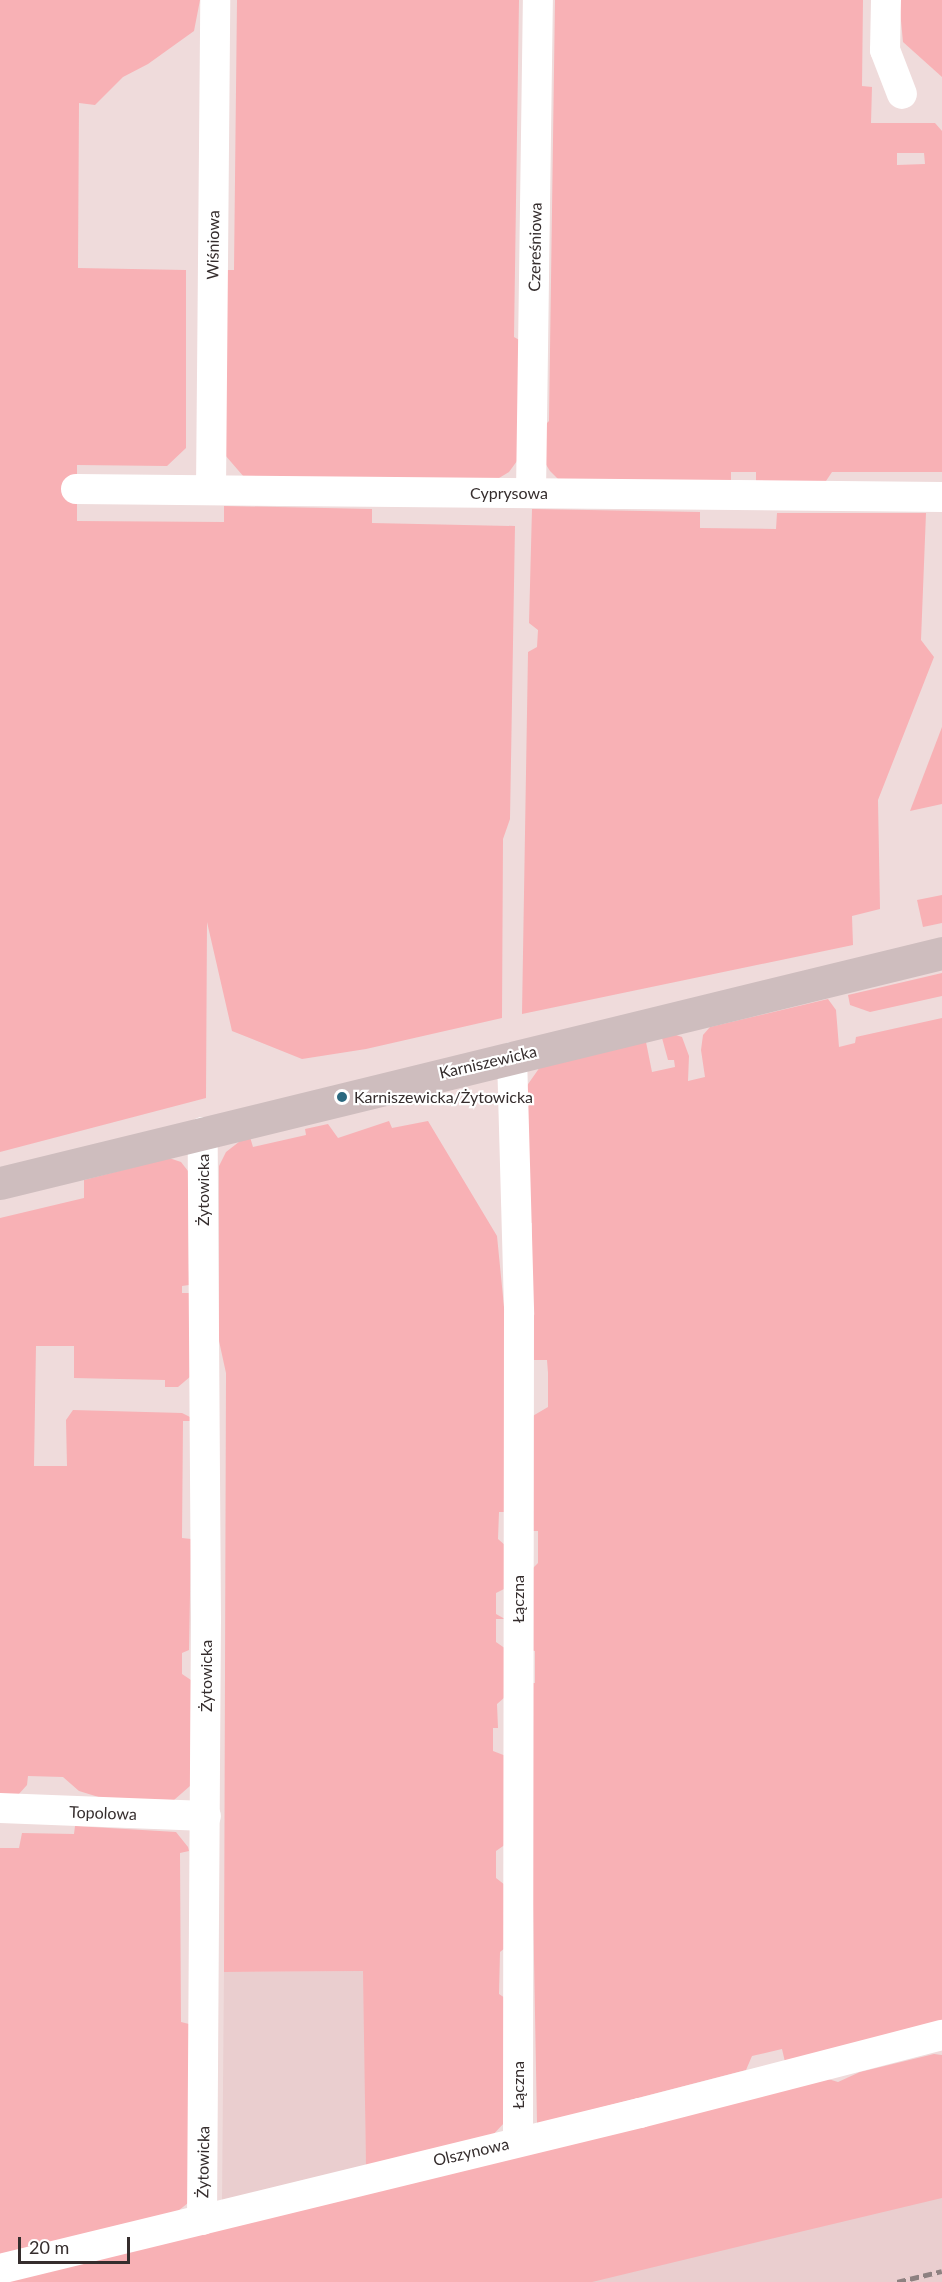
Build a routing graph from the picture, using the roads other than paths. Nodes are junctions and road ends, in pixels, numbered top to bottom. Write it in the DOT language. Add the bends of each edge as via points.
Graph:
graph roads {
  1 [pos="215,0"];
  2 [pos="538,0"];
  3 [pos="886,0"];
  4 [pos="902,94"];
  5 [pos="76,489"];
  6 [pos="211,490"];
  7 [pos="531,493"];
  8 [pos="942,497"];
  9 [pos="942,953"];
  10 [pos="512,1057"];
  11 [pos="202,1132"];
  12 [pos="0,1183"];
  13 [pos="0,1808"];
  14 [pos="206,1816"];
  15 [pos="942,2035"];
  16 [pos="518,2141"];
  17 [pos="202,2220"];
  18 [pos="0,2269"];
  1 -- 6 [label="street, Wiśniowa"];
  2 -- 7 [label="street, Czereśniowa"];
  3 -- 4 [label="street" via="885,50"];
  5 -- 6 [label="street, Cyprysowa"];
  6 -- 7 [label="street, Cyprysowa"];
  7 -- 8 [label="street, Cyprysowa"];
  9 -- 10 [label="street, Karniszewicka"];
  10 -- 11 [label="street, Karniszewicka"];
  10 -- 16 [label="street, Łączna" via="519,1314"];
  11 -- 12 [label="street, Karniszewicka"];
  11 -- 14 [label="street, Żytowicka"];
  13 -- 14 [label="street, Topolowa"];
  14 -- 17 [label="street, Żytowicka"];
  15 -- 16 [label="street, Olszynowa"];
  16 -- 17 [label="street, Olszynowa"];
  17 -- 18 [label="street, Olszynowa"];
}
